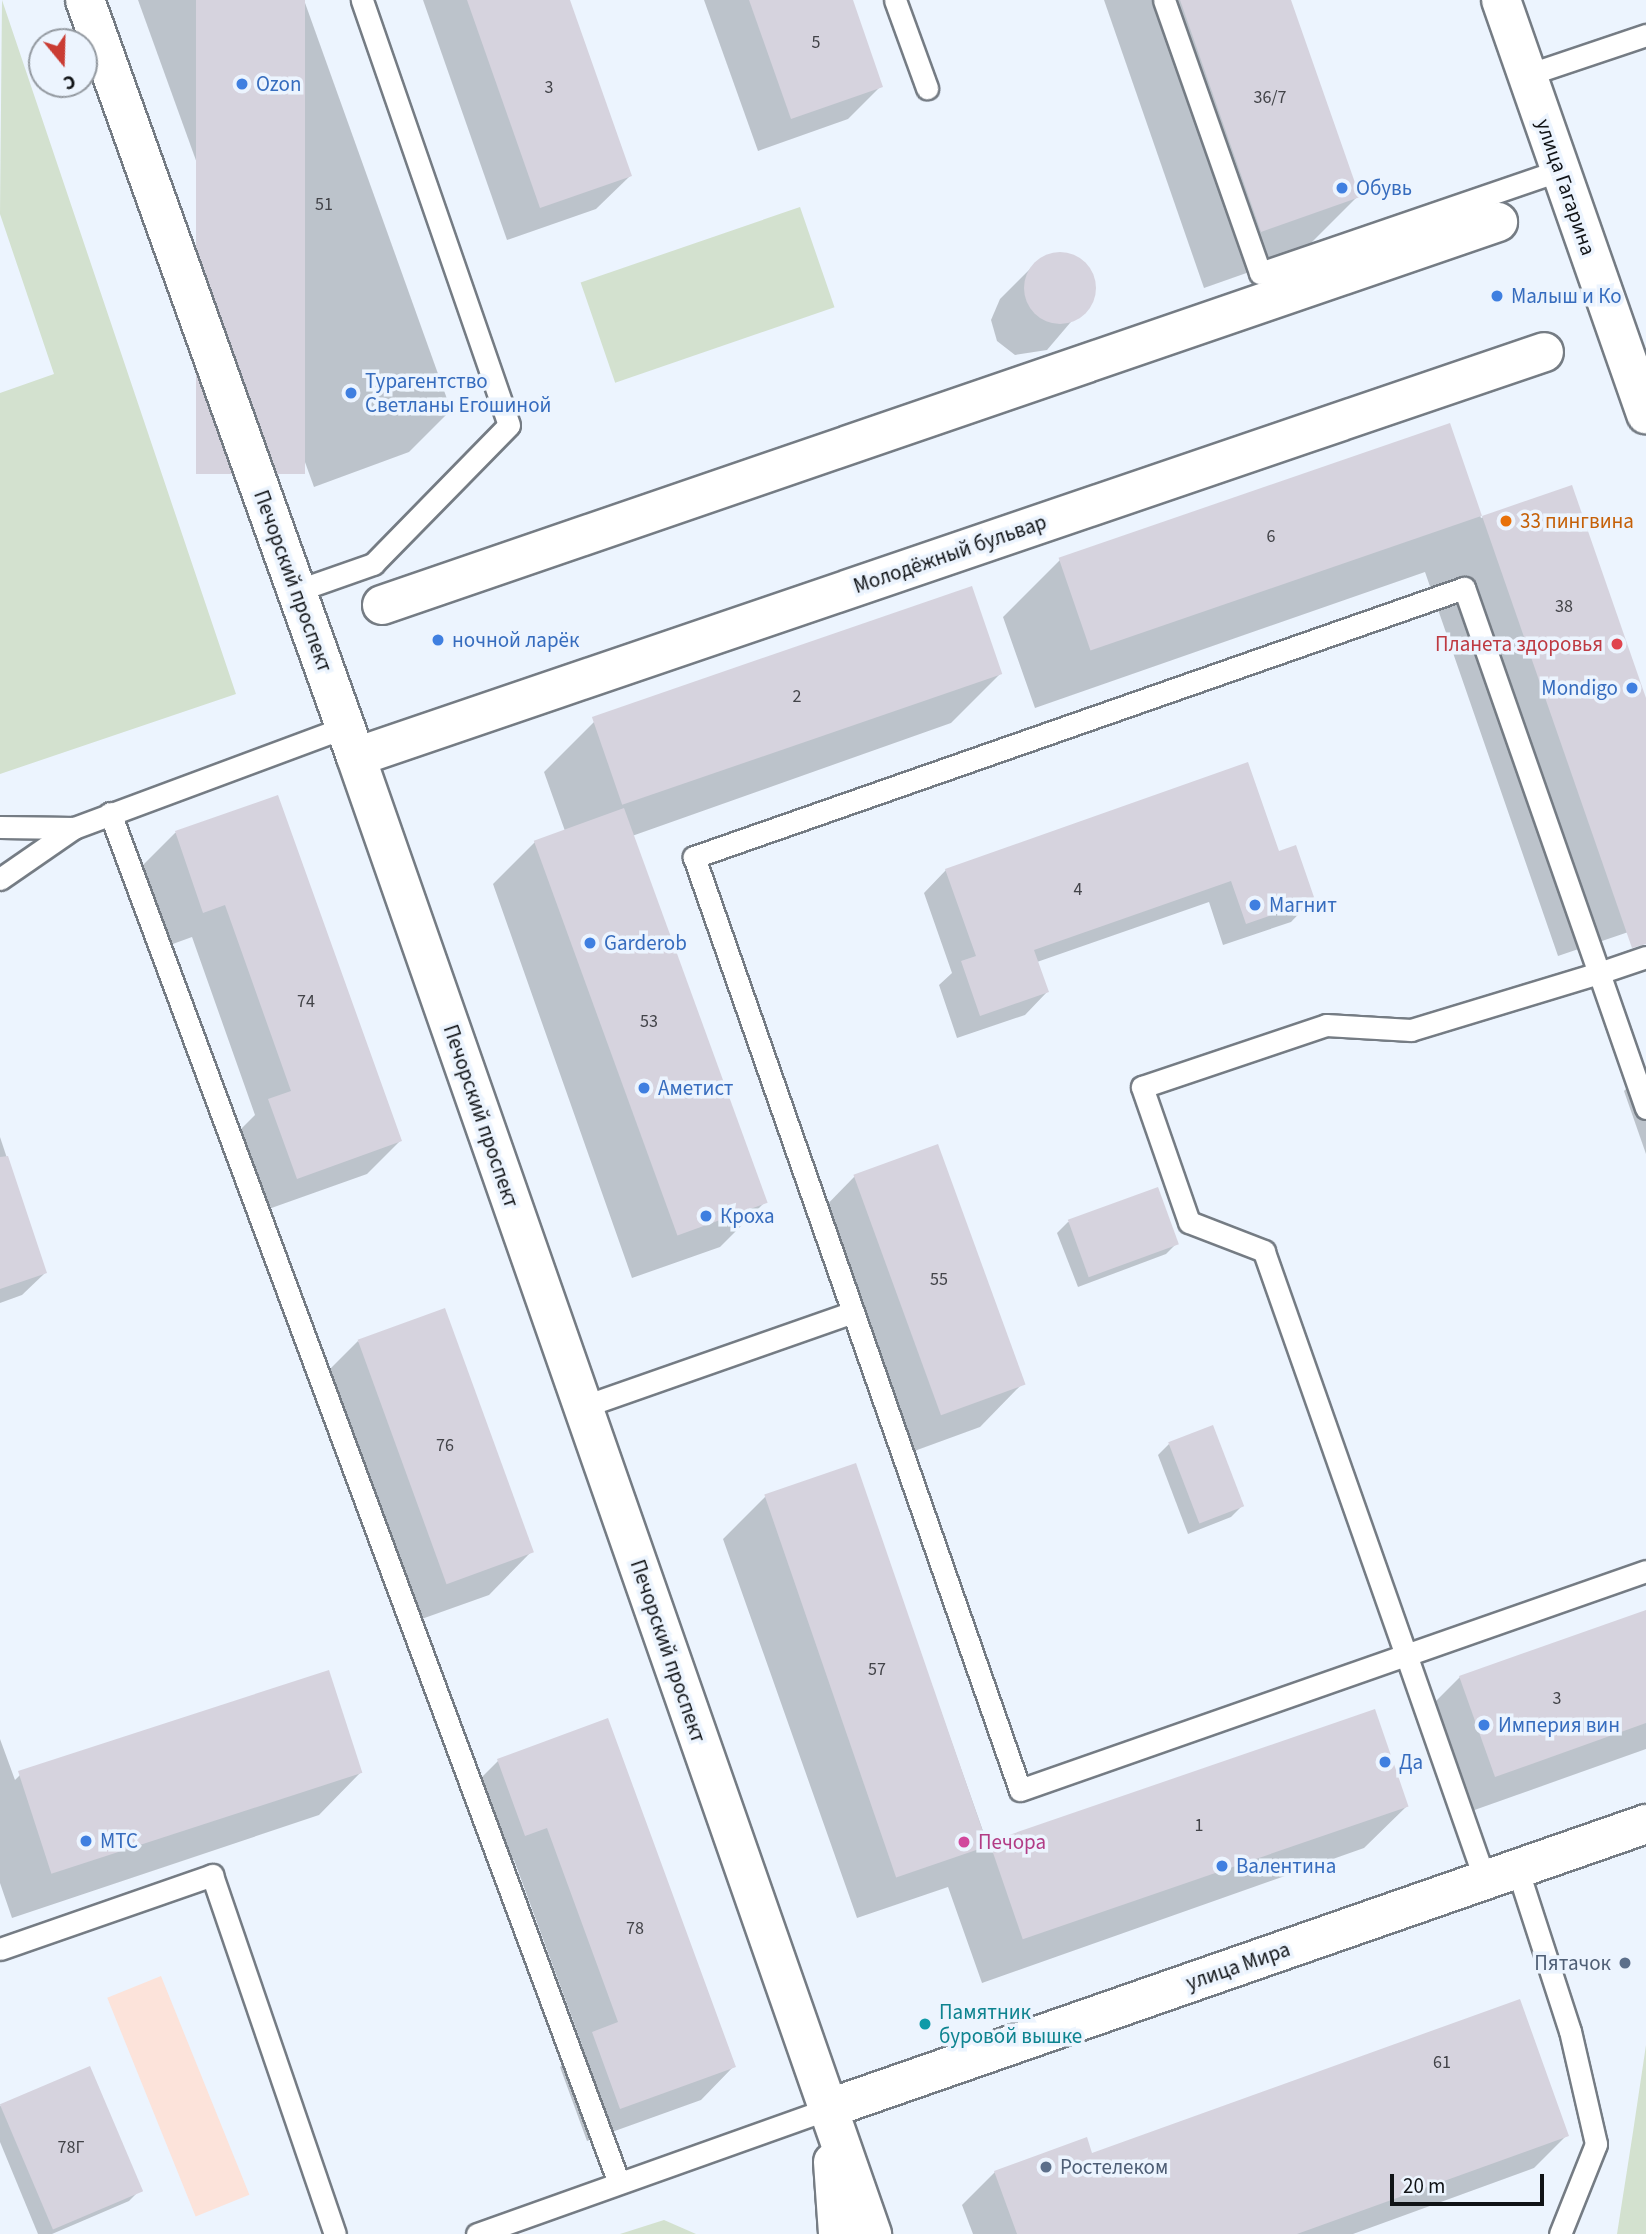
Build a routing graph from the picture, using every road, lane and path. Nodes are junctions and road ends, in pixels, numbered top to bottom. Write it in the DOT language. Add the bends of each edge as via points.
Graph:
graph roads {
  1 [pos="85,0"];
  2 [pos="362,0"];
  3 [pos="895,0"];
  4 [pos="1164,0"];
  5 [pos="1501,0"];
  6 [pos="1646,35"];
  7 [pos="1527,75"];
  8 [pos="928,88"];
  9 [pos="1560,170"];
  10 [pos="1498,222"];
  11 [pos="1544,352"];
  12 [pos="1646,414"];
  13 [pos="296,591"];
  14 [pos="382,605"];
  15 [pos="351,742"];
  16 [pos="110,813"];
  17 [pos="0,827"];
  18 [pos="74,828"];
  19 [pos="0,879"];
  20 [pos="1646,957"];
  21 [pos="1599,973"];
  22 [pos="1646,1108"];
  23 [pos="853,1312"];
  24 [pos="582,1407"];
  25 [pos="1646,1571"];
  26 [pos="1406,1655"];
  27 [pos="1646,1824"];
  28 [pos="1501,1874"];
  29 [pos="0,1949"];
  30 [pos="830,2108"];
  31 [pos="619,2183"];
  32 [pos="335,2234"];
  33 [pos="477,2234"];
  34 [pos="838,2234"];
  35 [pos="872,2234"];
  36 [pos="1560,2234"];
  1 -- 13 [label="street, Печорский проспект"];
  2 -- 13 [label="lane" via="509,425 373,564"];
  3 -- 8 [label="lane"];
  4 -- 9 [label="lane" via="1260,273"];
  5 -- 7 [label="street, улица Гагарина"];
  6 -- 7 [label="lane"];
  7 -- 9 [label="street, улица Гагарина"];
  9 -- 12 [label="street, улица Гагарина"];
  10 -- 14 [label="street"];
  11 -- 15 [label="street, Молодёжный бульвар"];
  13 -- 15 [label="street, Печорский проспект"];
  15 -- 16 [label="lane"];
  15 -- 24 [label="street, Печорский проспект"];
  16 -- 18 [label="lane"];
  16 -- 31 [label="lane"];
  17 -- 18 [label="lane"];
  18 -- 19 [label="lane"];
  20 -- 21 [label="lane"];
  21 -- 22 [label="lane"];
  21 -- 23 [label="lane" via="1464,588 694,857"];
  21 -- 26 [label="lane" via="1410,1030 1326,1025 1142,1087 1189,1222 1264,1251"];
  23 -- 24 [label="lane"];
  23 -- 26 [label="lane" via="1020,1790"];
  24 -- 30 [label="street, Печорский проспект"];
  25 -- 26 [label="lane"];
  26 -- 28 [label="lane"];
  27 -- 28 [label="street, улица Мира"];
  28 -- 30 [label="street, улица Мира"];
  28 -- 36 [label="lane" via="1570,2031 1596,2144"];
  29 -- 32 [label="lane" via="212,1875"];
  30 -- 31 [label="lane"];
  30 -- 34 [label="street"];
  30 -- 35 [label="street, Печорский проспект"];
  31 -- 33 [label="lane"];
}
